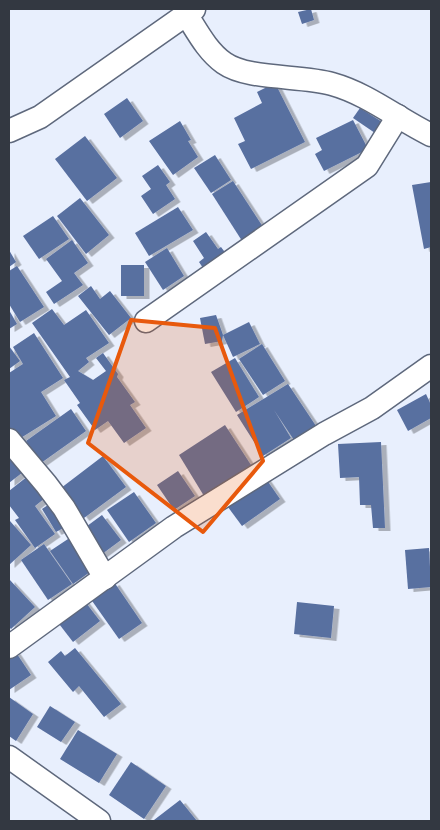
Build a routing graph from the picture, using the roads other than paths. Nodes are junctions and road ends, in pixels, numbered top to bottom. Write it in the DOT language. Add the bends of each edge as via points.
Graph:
graph roads {
  1 [pos="190,11"];
  2 [pos="398,116"];
  3 [pos="9,131"];
  4 [pos="431,135"];
  5 [pos="146,321"];
  6 [pos="431,366"];
  7 [pos="9,440"];
  8 [pos="105,578"];
  9 [pos="9,647"];
  10 [pos="9,757"];
  11 [pos="99,821"];
  1 -- 2 [label="street" via="201,38 225,64 261,75 334,84"];
  1 -- 3 [label="street" via="40,117"];
  2 -- 4 [label="street"];
  2 -- 5 [label="street" via="367,166"];
  6 -- 8 [label="street" via="372,408 324,434 174,528"];
  7 -- 8 [label="street" via="64,508"];
  8 -- 9 [label="street"];
  10 -- 11 [label="street"];
}
